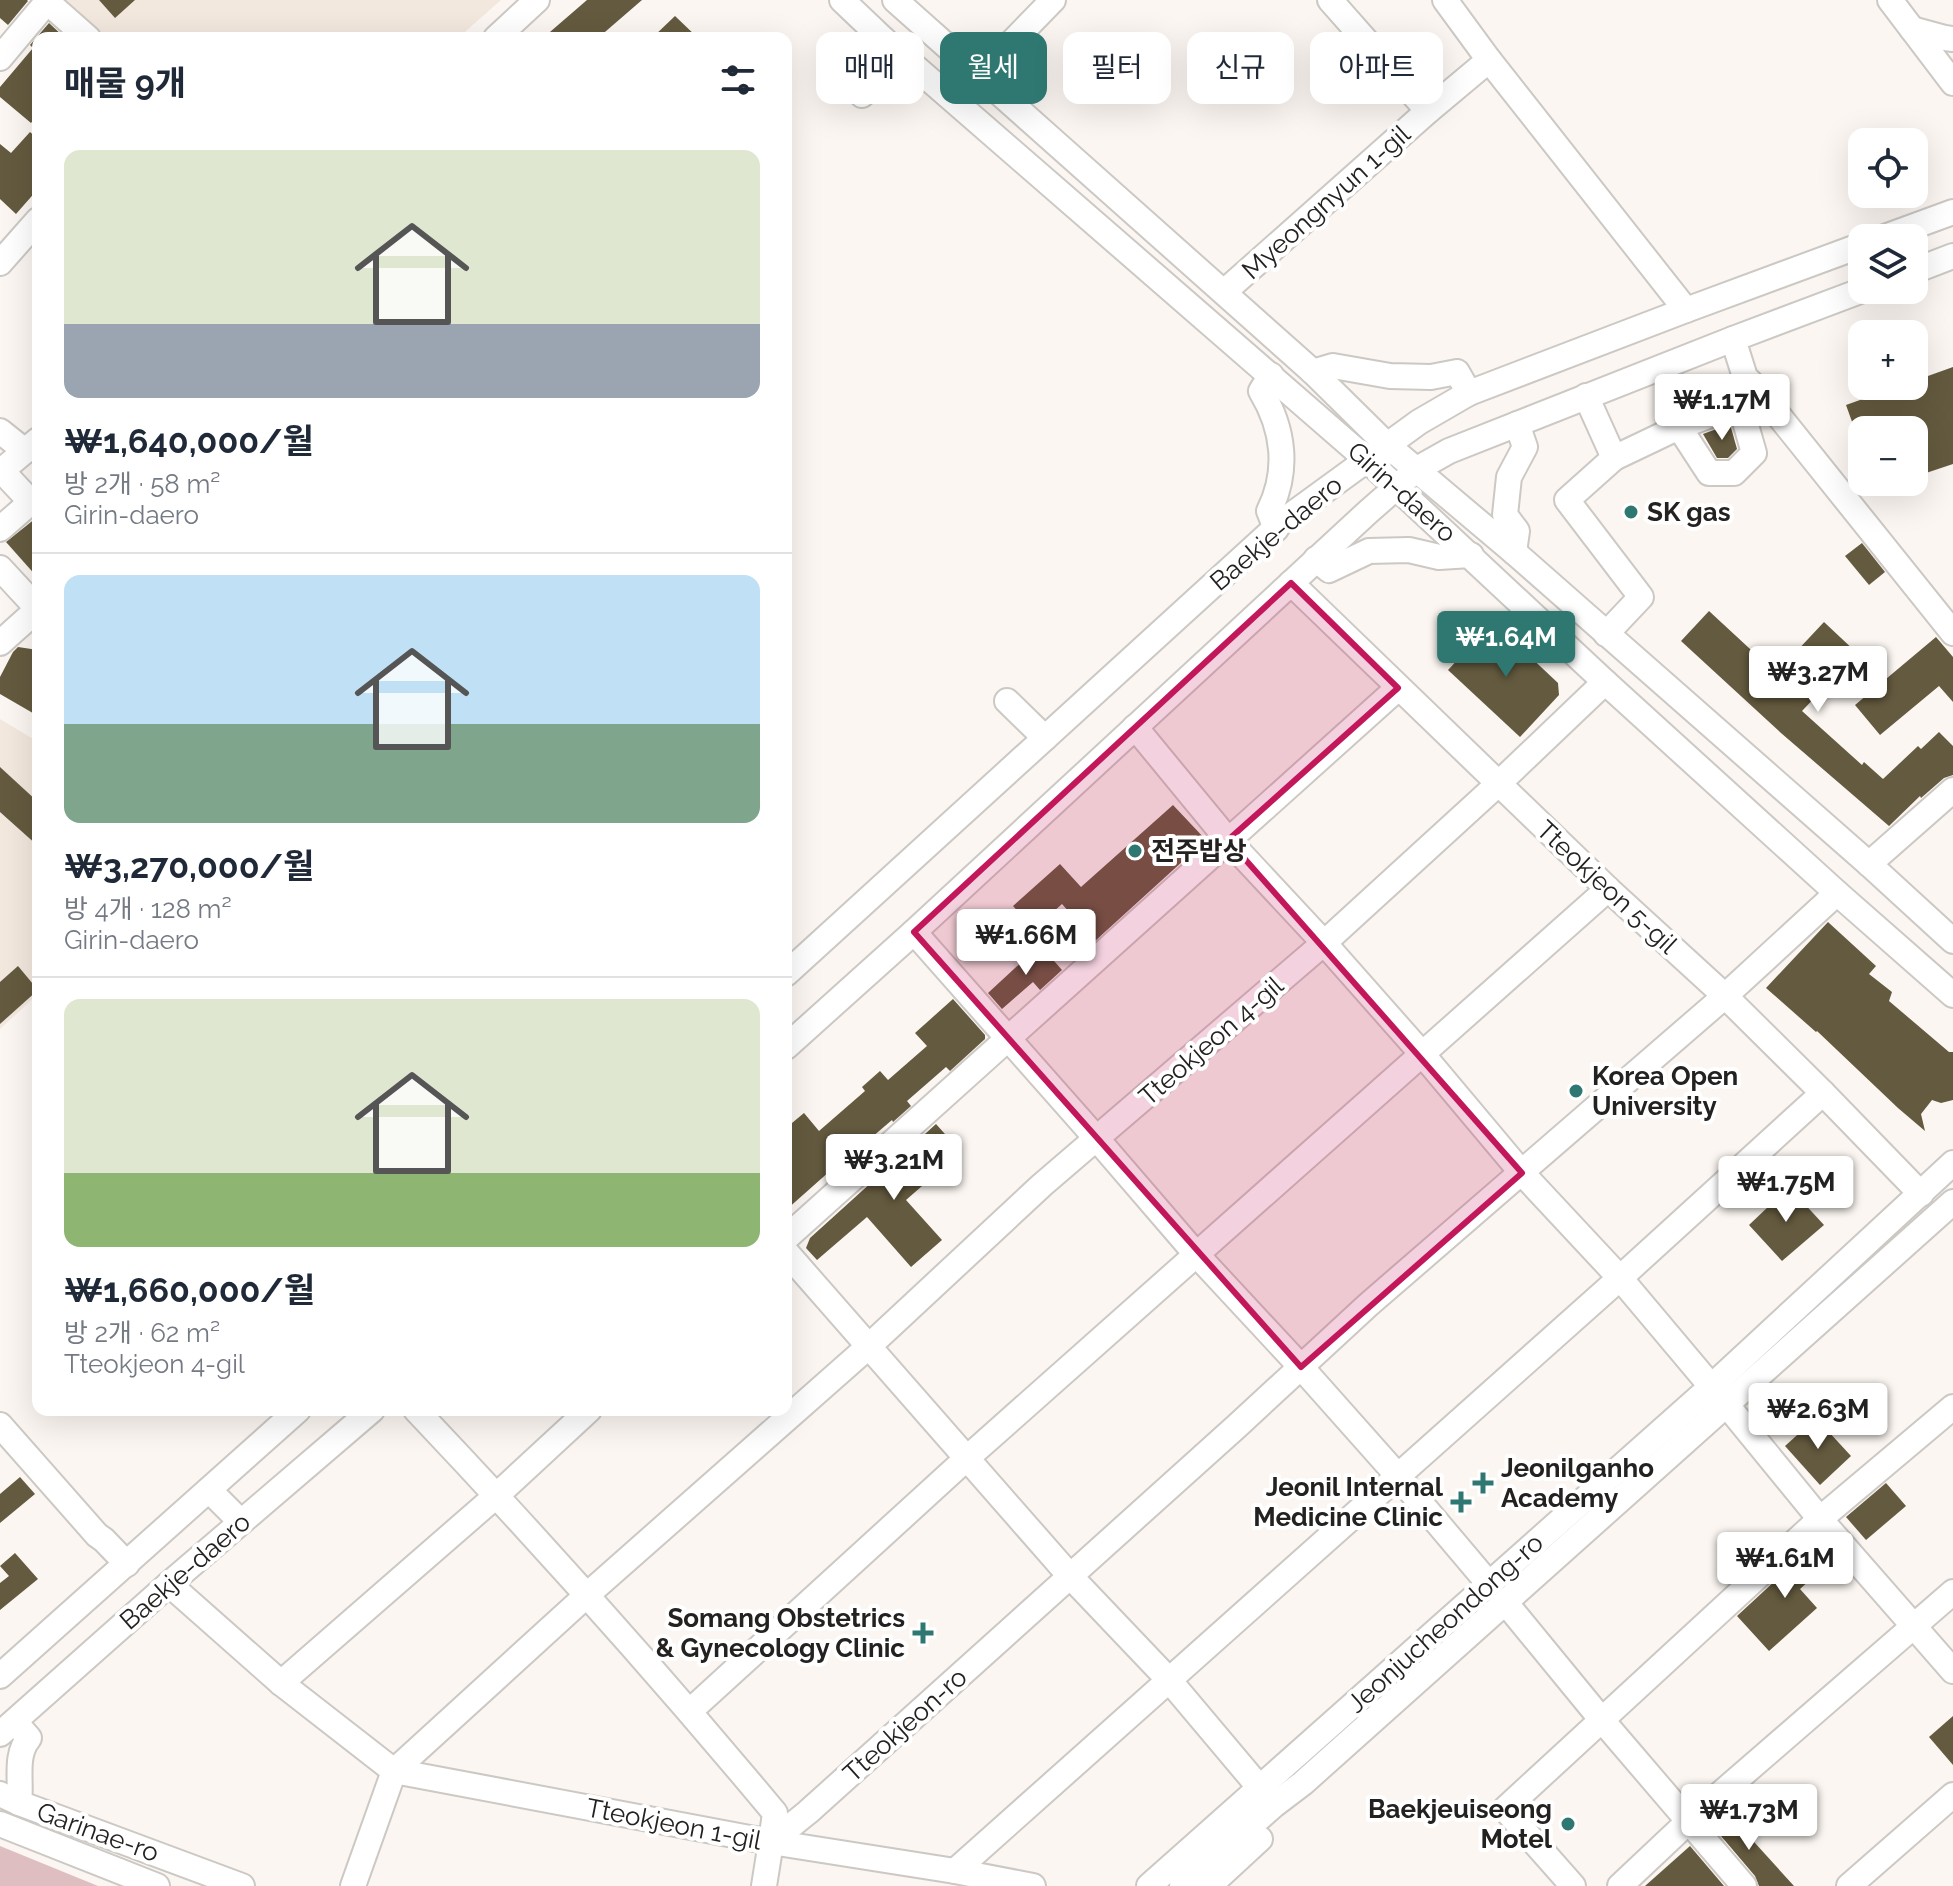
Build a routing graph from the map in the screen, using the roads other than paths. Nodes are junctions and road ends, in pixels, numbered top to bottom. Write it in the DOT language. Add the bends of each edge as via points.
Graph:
graph roads {
  1 [pos="537,0"];
  2 [pos="842,0"];
  3 [pos="895,0"];
  4 [pos="1053,0"];
  5 [pos="1330,0"];
  6 [pos="1445,0"];
  7 [pos="1890,0"];
  8 [pos="46,1"];
  9 [pos="1912,29"];
  10 [pos="81,32"];
  11 [pos="502,32"];
  12 [pos="877,32"];
  13 [pos="1022,32"];
  14 [pos="1953,39"];
  15 [pos="940,40"];
  16 [pos="0,58"];
  17 [pos="1489,60"];
  18 [pos="924,74"];
  19 [pos="1953,83"];
  20 [pos="1013,104"];
  21 [pos="1428,111"];
  22 [pos="1953,212"];
  23 [pos="1920,224"];
  24 [pos="32,227"];
  25 [pos="1848,250"];
  26 [pos="1953,256"];
  27 [pos="0,263"];
  28 [pos="1928,266"];
  29 [pos="1224,292"];
  30 [pos="1848,296"];
  31 [pos="1686,310"];
  32 [pos="1733,339"];
  33 [pos="1313,372"];
  34 [pos="1271,375"];
  35 [pos="1469,393"];
  36 [pos="1586,396"];
  37 [pos="1750,397"];
  38 [pos="1517,424"];
  39 [pos="1679,427"];
  40 [pos="0,431"];
  41 [pos="1387,445"];
  42 [pos="32,446"];
  43 [pos="1614,458"];
  44 [pos="1366,459"];
  45 [pos="1417,469"];
  46 [pos="1,472"];
  47 [pos="1397,487"];
  48 [pos="32,500"];
  49 [pos="32,504"];
  50 [pos="0,529"];
  51 [pos="1276,529"];
  52 [pos="1514,552"];
  53 [pos="1471,555"];
  54 [pos="1316,559"];
  55 [pos="0,568"];
  56 [pos="1291,583"];
  57 [pos="32,603"];
  58 [pos="32,614"];
  59 [pos="1953,633"];
  60 [pos="1606,634"];
  61 [pos="0,643"];
  62 [pos="1605,682"];
  63 [pos="1398,688"];
  64 [pos="1007,701"];
  65 [pos="1135,727"];
  66 [pos="1045,738"];
  67 [pos="1498,784"];
  68 [pos="1953,790"];
  69 [pos="1228,840"];
  70 [pos="1869,864"];
  71 [pos="1608,889"];
  72 [pos="1837,893"];
  73 [pos="914,932"];
  74 [pos="1953,941"];
  75 [pos="1324,943"];
  76 [pos="792,969"];
  77 [pos="1953,995"];
  78 [pos="1725,996"];
  79 [pos="1009,1038"];
  80 [pos="792,1042"];
  81 [pos="1423,1055"];
  82 [pos="1823,1093"];
  83 [pos="1097,1139"];
  84 [pos="1953,1163"];
  85 [pos="1522,1173"];
  86 [pos="1921,1194"];
  87 [pos="1949,1213"];
  88 [pos="792,1233"];
  89 [pos="1196,1254"];
  90 [pos="792,1259"];
  91 [pos="1620,1278"];
  92 [pos="868,1347"];
  93 [pos="1301,1367"];
  94 [pos="1719,1395"];
  95 [pos="1953,1407"];
  96 [pos="792,1414"];
  97 [pos="291,1416"];
  98 [pos="365,1416"];
  99 [pos="422,1416"];
  100 [pos="582,1416"];
  101 [pos="790,1416"];
  102 [pos="0,1425"];
  103 [pos="966,1459"];
  104 [pos="1397,1475"];
  105 [pos="209,1490"];
  106 [pos="497,1495"];
  107 [pos="1820,1519"];
  108 [pos="241,1522"];
  109 [pos="127,1564"];
  110 [pos="1070,1576"];
  111 [pos="169,1584"];
  112 [pos="1953,1592"];
  113 [pos="1497,1593"];
  114 [pos="587,1595"];
  115 [pos="1912,1626"];
  116 [pos="1953,1671"];
  117 [pos="0,1676"];
  118 [pos="1169,1680"];
  119 [pos="281,1683"];
  120 [pos="690,1711"];
  121 [pos="1601,1719"];
  122 [pos="8,1728"];
  123 [pos="1336,1754"];
  124 [pos="394,1771"];
  125 [pos="1953,1795"];
  126 [pos="1267,1796"];
  127 [pos="10,1798"];
  128 [pos="1689,1821"];
  129 [pos="0,1824"];
  130 [pos="771,1842"];
  131 [pos="955,1871"];
  132 [pos="157,1886"];
  133 [pos="242,1886"];
  134 [pos="353,1886"];
  135 [pos="764,1886"];
  136 [pos="1033,1886"];
  137 [pos="1149,1886"];
  138 [pos="1182,1886"];
  139 [pos="1209,1886"];
  140 [pos="1573,1886"];
  141 [pos="1620,1886"];
  142 [pos="1744,1886"];
  143 [pos="1849,1886"];
  1 -- 11 [label="street"];
  2 -- 12 [label="street, Girin-daero"];
  3 -- 15 [label="street, Girin-daero"];
  4 -- 13 [label="street"];
  5 -- 21 [label="street, Myeongnyun 1-gil"];
  6 -- 17 [label="street"];
  7 -- 9 [label="street"];
  8 -- 10 [label="street"];
  8 -- 16 [label="street"];
  9 -- 14 [label="street"];
  9 -- 19 [label="street"];
  17 -- 21 [label="street, Myeongnyun 1-gil"];
  17 -- 31 [label="street"];
  18 -- 34 [label="street, Girin-daero"];
  20 -- 29 [label="street, Girin-daero"];
  21 -- 29 [label="street, Myeongnyun 1-gil"];
  22 -- 23 [label="street"];
  24 -- 27 [label="street"];
  25 -- 31 [label="street, Baekje-daero"];
  26 -- 28 [label="street"];
  29 -- 33 [label="street, Girin-daero"];
  30 -- 32 [label="street, Baekje-daero"];
  31 -- 35 [label="street, Baekje-daero"];
  32 -- 36 [label="street, Baekje-daero"];
  32 -- 37 [label="street"];
  33 -- 35 [label="street" via="1333,366 1390,376 1457,372"];
  33 -- 41 [label="street, Girin-daero"];
  34 -- 44 [label="street, Girin-daero"];
  34 -- 51 [label="street" via="1261,391 1281,438 1281,470 1269,511"];
  35 -- 41 [label="street, Baekje-daero"];
  36 -- 38 [label="street, Baekje-daero"];
  36 -- 43 [label="street"];
  37 -- 39 [label="street"];
  37 -- 39 [label="street" via="1754,453 1734,473 1709,473"];
  37 -- 59 [label="street"];
  38 -- 45 [label="street, Baekje-daero"];
  38 -- 52 [label="street" via="1525,447 1509,477 1505,515 1517,531"];
  39 -- 43 [label="street"];
  40 -- 42 [label="street"];
  41 -- 44 [label="street, Baekje-daero"];
  41 -- 45 [label="street, Girin-daero"];
  42 -- 46 [label="street"];
  43 -- 60 [label="street" via="1567,500 1641,597"];
  44 -- 47 [label="street, Girin-daero"];
  44 -- 51 [label="street, Baekje-daero"];
  45 -- 47 [label="street, Baekje-daero"];
  45 -- 52 [label="street, Girin-daero"];
  46 -- 48 [label="street"];
  47 -- 53 [label="street, Girin-daero"];
  47 -- 54 [label="street, Baekje-daero"];
  49 -- 50 [label="street"];
  51 -- 66 [label="street, Baekje-daero"];
  52 -- 60 [label="street, Girin-daero"];
  53 -- 54 [label="street" via="1369,551 1329,570"];
  53 -- 62 [label="street, Girin-daero"];
  54 -- 56 [label="street, Baekje-daero"];
  55 -- 57 [label="street"];
  56 -- 63 [label="street, Tteokjeon 5-gil"];
  56 -- 65 [label="street, Baekje-daero"];
  58 -- 61 [label="street"];
  60 -- 70 [label="street, Girin-daero"];
  62 -- 67 [label="street, Tteokjeon 4-gil"];
  62 -- 72 [label="street, Girin-daero"];
  63 -- 67 [label="street, Tteokjeon 5-gil"];
  63 -- 69 [label="street"];
  64 -- 66 [label="street"];
  65 -- 69 [label="street"];
  65 -- 73 [label="street, Baekje-daero"];
  66 -- 76 [label="street, Baekje-daero"];
  67 -- 71 [label="street, Tteokjeon 5-gil"];
  67 -- 75 [label="street, Tteokjeon 4-gil"];
  68 -- 70 [label="street"];
  69 -- 75 [label="street"];
  69 -- 79 [label="street"];
  70 -- 74 [label="street, Girin-daero"];
  71 -- 78 [label="street, Tteokjeon 5-gil"];
  71 -- 81 [label="street"];
  72 -- 77 [label="street, Girin-daero"];
  72 -- 78 [label="street"];
  73 -- 79 [label="street"];
  73 -- 80 [label="street, Baekje-daero"];
  75 -- 81 [label="street"];
  75 -- 83 [label="street, Tteokjeon 4-gil"];
  78 -- 82 [label="street, Tteokjeon 5-gil"];
  78 -- 85 [label="street"];
  79 -- 83 [label="street"];
  79 -- 88 [label="street"];
  81 -- 85 [label="street"];
  81 -- 89 [label="street"];
  82 -- 86 [label="street, Tteokjeon 5-gil"];
  82 -- 91 [label="street"];
  83 -- 89 [label="street"];
  83 -- 92 [label="street, Tteokjeon 4-gil"];
  84 -- 86 [label="street, Jeonjucheondong-ro"];
  85 -- 91 [label="street"];
  85 -- 93 [label="street, Tteokjeon-ro"];
  86 -- 94 [label="street, Jeonjucheondong-ro"];
  87 -- 94 [label="street, Jeonjucheondong-ro"];
  89 -- 93 [label="street"];
  89 -- 103 [label="street"];
  90 -- 92 [label="street"];
  91 -- 94 [label="street"];
  91 -- 104 [label="street"];
  92 -- 96 [label="street"];
  92 -- 103 [label="street"];
  93 -- 104 [label="street"];
  93 -- 110 [label="street, Tteokjeon-ro"];
  94 -- 107 [label="street"];
  94 -- 113 [label="street, Jeonjucheondong-ro"];
  95 -- 107 [label="street"];
  97 -- 105 [label="street, Baekje-daero"];
  98 -- 108 [label="street, Baekje-daero"];
  99 -- 106 [label="street"];
  100 -- 106 [label="street"];
  101 -- 114 [label="street"];
  102 -- 109 [label="street"];
  103 -- 110 [label="street"];
  103 -- 120 [label="street"];
  104 -- 113 [label="street"];
  104 -- 118 [label="street"];
  105 -- 108 [label="street"];
  105 -- 109 [label="street, Baekje-daero"];
  106 -- 114 [label="street"];
  106 -- 119 [label="street"];
  107 -- 115 [label="street"];
  107 -- 121 [label="street"];
  108 -- 111 [label="street, Baekje-daero"];
  109 -- 117 [label="street, Baekje-daero"];
  110 -- 118 [label="street"];
  110 -- 130 [label="street, Tteokjeon-ro"];
  111 -- 119 [label="street, Tteokjeon 1-gil"];
  111 -- 122 [label="street, Baekje-daero"];
  112 -- 115 [label="street"];
  113 -- 121 [label="street"];
  113 -- 123 [label="street, Jeonjucheondong-ro"];
  113 -- 126 [label="street, Jeonjucheondong-ro"];
  114 -- 120 [label="street"];
  114 -- 124 [label="street"];
  115 -- 116 [label="street"];
  115 -- 128 [label="street"];
  118 -- 126 [label="street"];
  118 -- 131 [label="street"];
  119 -- 124 [label="street, Tteokjeon 1-gil"];
  120 -- 130 [label="street" via="775,1813"];
  121 -- 128 [label="street"];
  121 -- 140 [label="street" via="1505,1809"];
  122 -- 127 [label="street" via="29,1738 18,1766 21,1786"];
  123 -- 126 [label="street, Jeonjucheondong-ro" via="1303,1783"];
  123 -- 139 [label="street" via="1342,1764"];
  124 -- 130 [label="street, Tteokjeon 1-gil"];
  124 -- 134 [label="street"];
  125 -- 143 [label="street"];
  126 -- 137 [label="street, Jeonjucheondong-ro"];
  126 -- 138 [label="street, Jeonjucheondong-ro"];
  127 -- 133 [label="street, Garinae-ro"];
  128 -- 141 [label="street"];
  128 -- 142 [label="street"];
  129 -- 132 [label="street, Garinae-ro"];
  130 -- 131 [label="street, Tteokjeon 1-gil"];
  130 -- 135 [label="street"];
  131 -- 136 [label="street, Tteokjeon 1-gil"];
}
